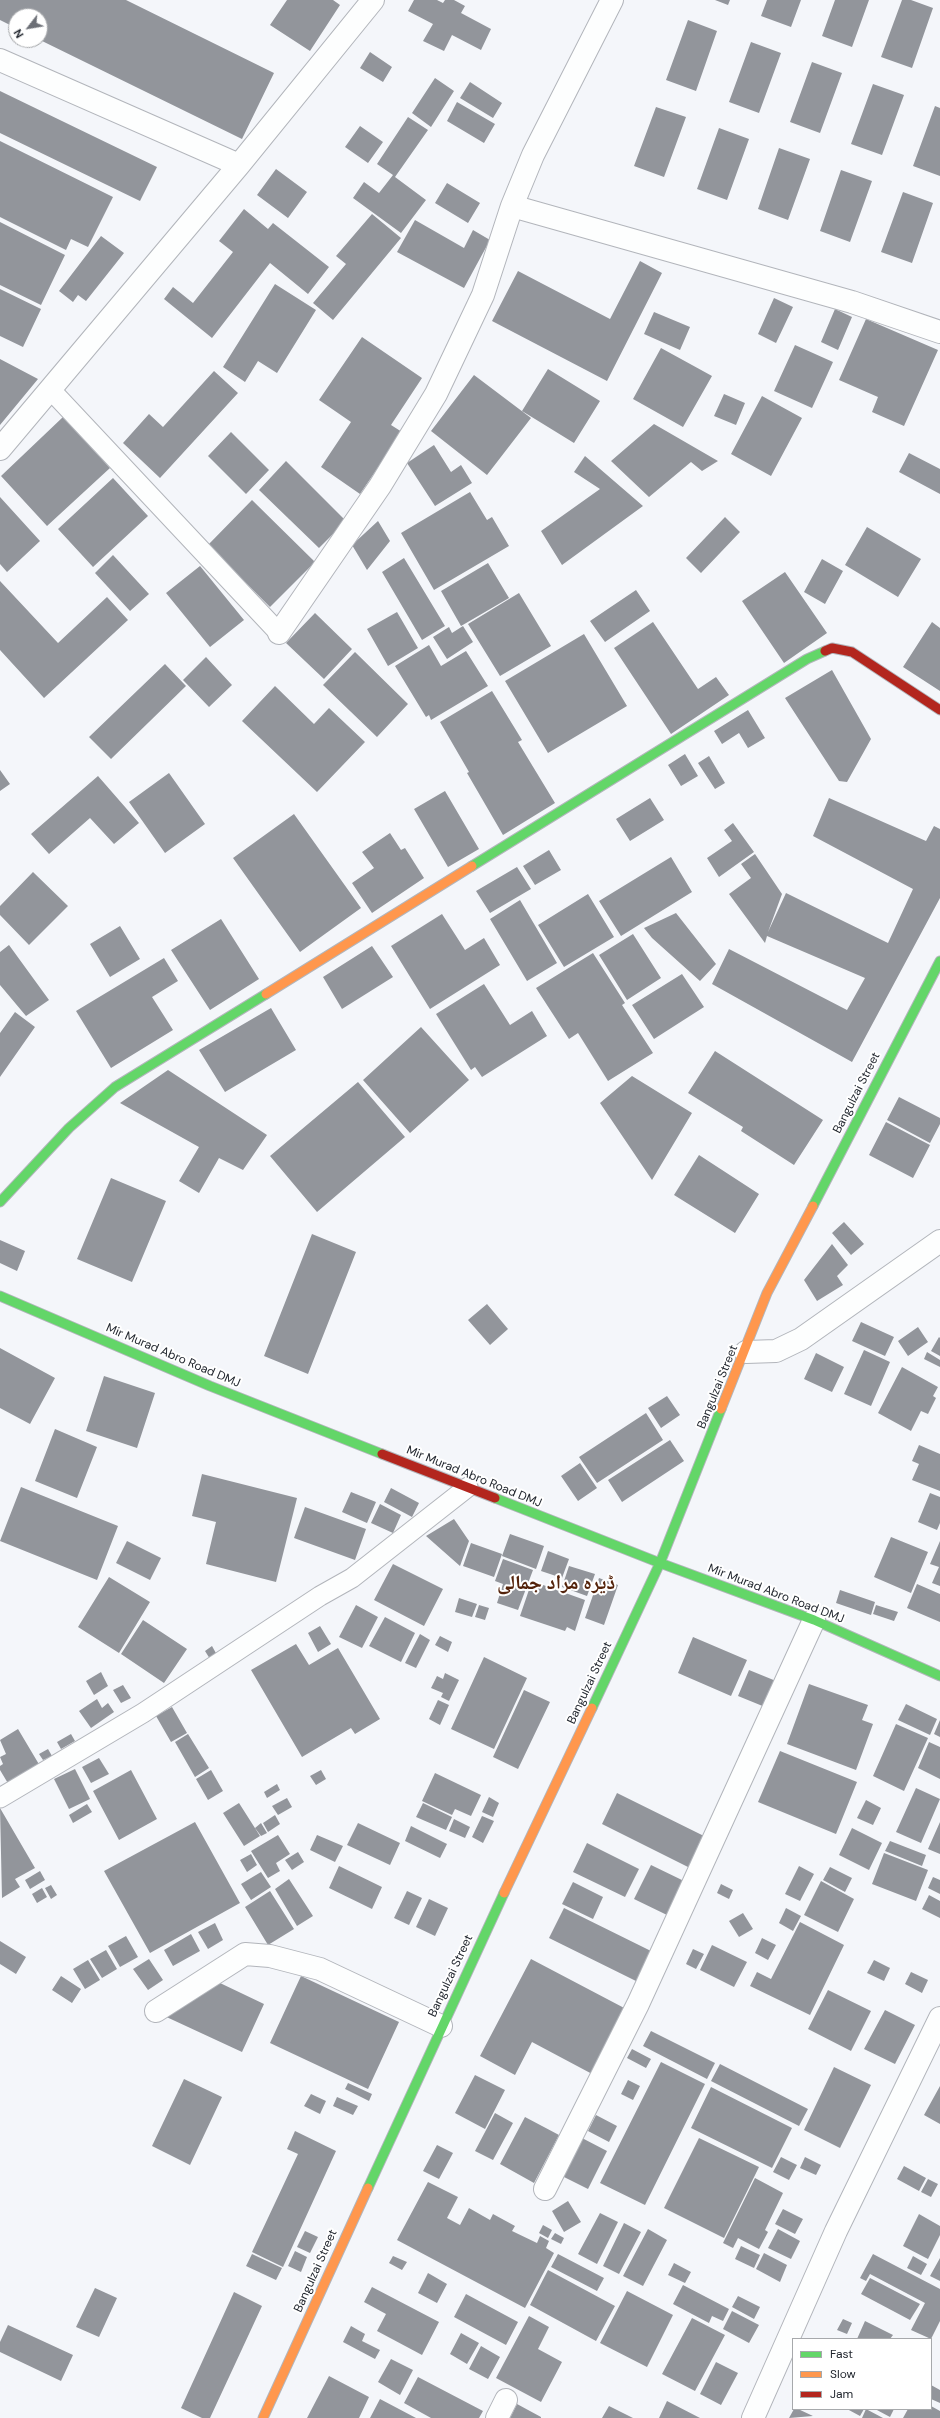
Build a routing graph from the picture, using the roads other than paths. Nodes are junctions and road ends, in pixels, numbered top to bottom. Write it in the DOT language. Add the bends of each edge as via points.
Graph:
graph roads {
  1 [pos="373,0"];
  2 [pos="612,0"];
  3 [pos="0,60"];
  4 [pos="239,165"];
  5 [pos="512,206"];
  6 [pos="940,332"];
  7 [pos="50,389"];
  8 [pos="0,449"];
  9 [pos="278,633"];
  10 [pos="940,710"];
  11 [pos="940,961"];
  12 [pos="0,1202"];
  13 [pos="940,1241"];
  14 [pos="0,1296"];
  15 [pos="746,1352"];
  16 [pos="468,1487"];
  17 [pos="660,1563"];
  18 [pos="814,1620"];
  19 [pos="940,1676"];
  20 [pos="0,1798"];
  21 [pos="156,2011"];
  22 [pos="940,2018"];
  23 [pos="442,2026"];
  24 [pos="545,2189"];
  25 [pos="263,2418"];
  26 [pos="752,2418"];
  1 -- 4 [label="street"];
  2 -- 5 [label="street" via="533,154"];
  3 -- 4 [label="street"];
  4 -- 7 [label="street"];
  5 -- 6 [label="street" via="852,302"];
  5 -- 9 [label="street" via="483,295 436,394 380,486"];
  7 -- 8 [label="street"];
  7 -- 9 [label="lane"];
  10 -- 12 [label="street" via="852,652 832,648 807,659 115,1088 90,1107 45,1151"];
  11 -- 15 [label="street, Bangulzai Street" via="767,1293"];
  13 -- 15 [label="street" via="800,1338 776,1351"];
  14 -- 16 [label="street, Mir Murad Abro Road DMJ" via="210,1386"];
  15 -- 17 [label="street, Bangulzai Street"];
  16 -- 17 [label="street, Mir Murad Abro Road DMJ"];
  16 -- 20 [label="lane" via="352,1578 320,1596 143,1713"];
  17 -- 18 [label="street, Mir Murad Abro Road DMJ"];
  17 -- 23 [label="street, Bangulzai Street"];
  18 -- 19 [label="street, Mir Murad Abro Road DMJ"];
  18 -- 24 [label="street" via="638,2004"];
  21 -- 23 [label="street" via="245,1954 270,1956 320,1969"];
  22 -- 26 [label="street" via="836,2231"];
  23 -- 25 [label="street, Bangulzai Street"];
}
